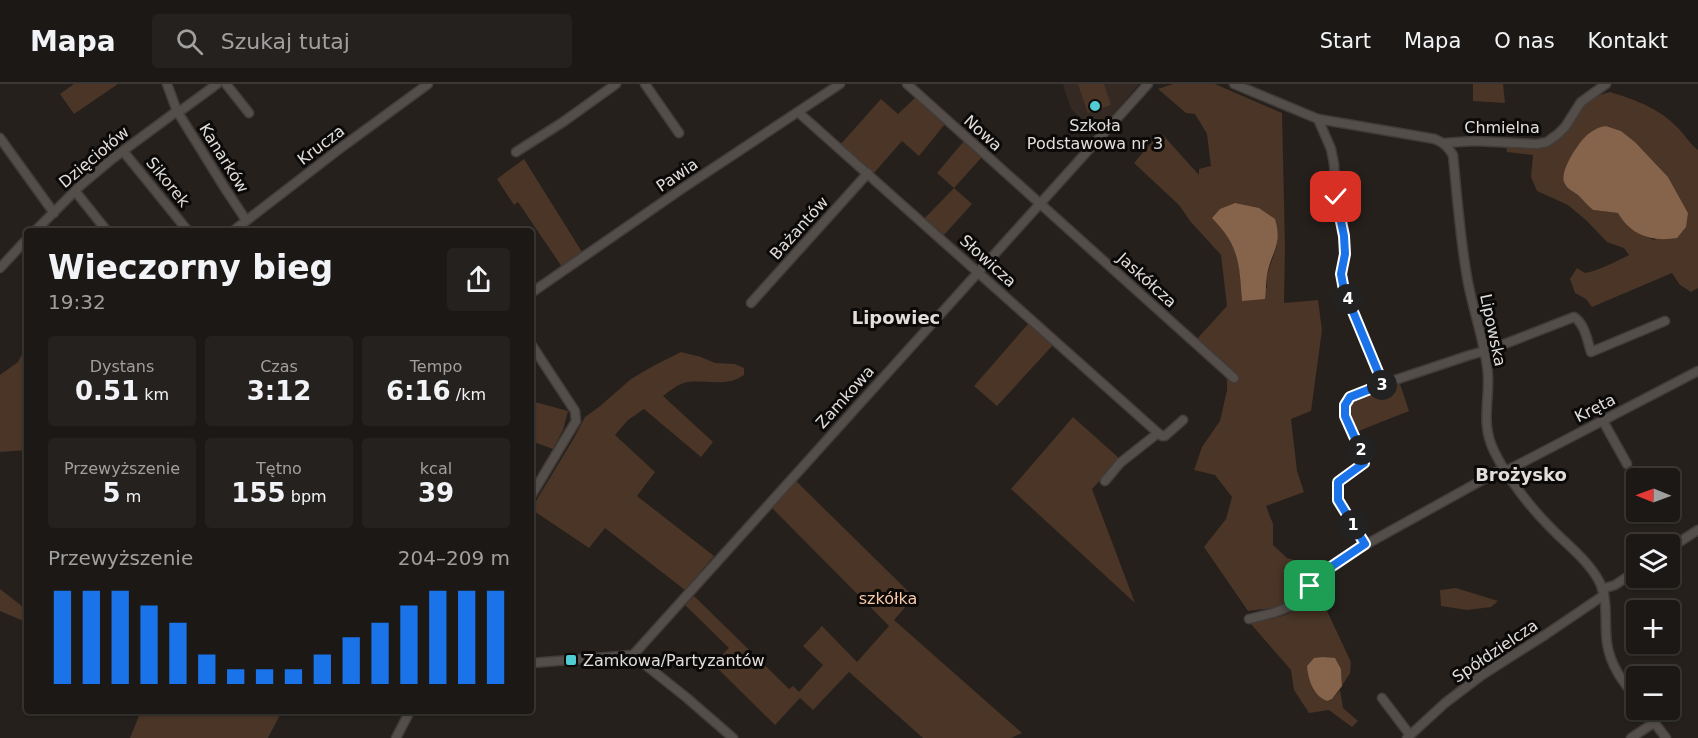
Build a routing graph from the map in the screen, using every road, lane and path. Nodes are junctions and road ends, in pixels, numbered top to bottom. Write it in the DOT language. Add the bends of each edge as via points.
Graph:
graph roads {
  1 [pos="167,84"];
  2 [pos="217,84"];
  3 [pos="226,84"];
  4 [pos="428,84"];
  5 [pos="616,84"];
  6 [pos="645,84"];
  7 [pos="840,84"];
  8 [pos="907,84"];
  9 [pos="1148,84"];
  10 [pos="1234,84"];
  11 [pos="1606,84"];
  12 [pos="177,111"];
  13 [pos="798,112"];
  14 [pos="249,113"];
  15 [pos="1318,119"];
  16 [pos="679,133"];
  17 [pos="0,138"];
  18 [pos="1444,143"];
  19 [pos="123,151"];
  20 [pos="516,152"];
  21 [pos="868,173"];
  22 [pos="75,190"];
  23 [pos="1040,204"];
  24 [pos="54,213"];
  25 [pos="246,220"];
  26 [pos="37,228"];
  27 [pos="105,228"];
  28 [pos="187,228"];
  29 [pos="237,228"];
  30 [pos="24,242"];
  31 [pos="0,268"];
  32 [pos="978,272"];
  33 [pos="534,291"];
  34 [pos="751,303"];
  35 [pos="1665,321"];
  36 [pos="534,349"];
  37 [pos="1485,350"];
  38 [pos="1698,371"];
  39 [pos="1234,378"];
  40 [pos="1383,384"];
  41 [pos="1183,420"];
  42 [pos="1603,421"];
  43 [pos="1158,433"];
  44 [pos="1627,464"];
  45 [pos="1505,470"];
  46 [pos="1105,481"];
  47 [pos="534,491"];
  48 [pos="1698,530"];
  49 [pos="1680,542"];
  50 [pos="1365,544"];
  51 [pos="1626,578"];
  52 [pos="1603,592"];
  53 [pos="1249,619"];
  54 [pos="633,655"];
  55 [pos="534,663"];
  56 [pos="1626,685"];
  57 [pos="1382,699"];
  58 [pos="408,714"];
  59 [pos="1655,722"];
  60 [pos="1409,737"];
  61 [pos="396,738"];
  62 [pos="733,738"];
  63 [pos="1631,738"];
  64 [pos="1666,738"];
  1 -- 12 [label="street, Kanarków"];
  2 -- 12 [label="street, Kanarków"];
  3 -- 14 [label="street"];
  4 -- 25 [label="street, Krucza"];
  5 -- 20 [label="street"];
  6 -- 16 [label="street"];
  7 -- 13 [label="street, Pawia"];
  8 -- 23 [label="street, Nowa"];
  9 -- 23 [label="street, Zamkowa"];
  10 -- 15 [label="street"];
  11 -- 18 [label="street, Chmielna" via="1581,102 1565,127 1547,142"];
  12 -- 19 [label="street, Dzięciołów"];
  12 -- 25 [label="street, Kanarków"];
  13 -- 21 [label="street, Słowicza"];
  13 -- 33 [label="street, Pawia"];
  15 -- 18 [label="street"];
  15 -- 40 [label="street" via="1334,164 1344,236 1344,290"];
  17 -- 24 [label="street"];
  18 -- 37 [label="street, Lipowska" via="1453,155 1467,276"];
  19 -- 22 [label="street, Dzięciołów"];
  19 -- 28 [label="street, Sikorek"];
  21 -- 32 [label="street, Słowicza"];
  21 -- 34 [label="street, Bażantów"];
  22 -- 24 [label="street, Dzięciołów"];
  22 -- 27 [label="street"];
  23 -- 32 [label="street, Zamkowa"];
  23 -- 39 [label="street, Jaskółcza"];
  24 -- 26 [label="street, Dzięciołów"];
  25 -- 29 [label="street, Krucza"];
  30 -- 31 [label="street"];
  32 -- 43 [label="street, Słowicza"];
  32 -- 54 [label="street, Zamkowa"];
  35 -- 37 [label="street" via="1591,352 1574,317"];
  36 -- 47 [label="street" via="575,411 576,421"];
  37 -- 40 [label="street"];
  37 -- 45 [label="street, Lipowska" via="1487,433"];
  38 -- 42 [label="street, Kręta"];
  40 -- 50 [label="street" via="1350,397 1345,405 1345,416 1364,463 1338,482 1338,500"];
  41 -- 43 [label="street" via="1165,436"];
  42 -- 44 [label="street"];
  42 -- 45 [label="street, Kręta"];
  43 -- 46 [label="street" via="1120,463"];
  45 -- 50 [label="street, Kręta"];
  45 -- 52 [label="street, Lipowska" via="1547,524 1592,570"];
  48 -- 49 [label="street"];
  50 -- 53 [label="street, Kręta" via="1316,577 1297,604"];
  51 -- 52 [label="street, Spółdzielcza"];
  52 -- 56 [label="street, Lipowska" via="1607,644"];
  52 -- 60 [label="street, Spółdzielcza" via="1482,675"];
  54 -- 55 [label="street"];
  54 -- 62 [label="street"];
  57 -- 60 [label="street"];
  58 -- 61 [label="street"];
  59 -- 63 [label="street"];
  59 -- 64 [label="street"];
}
